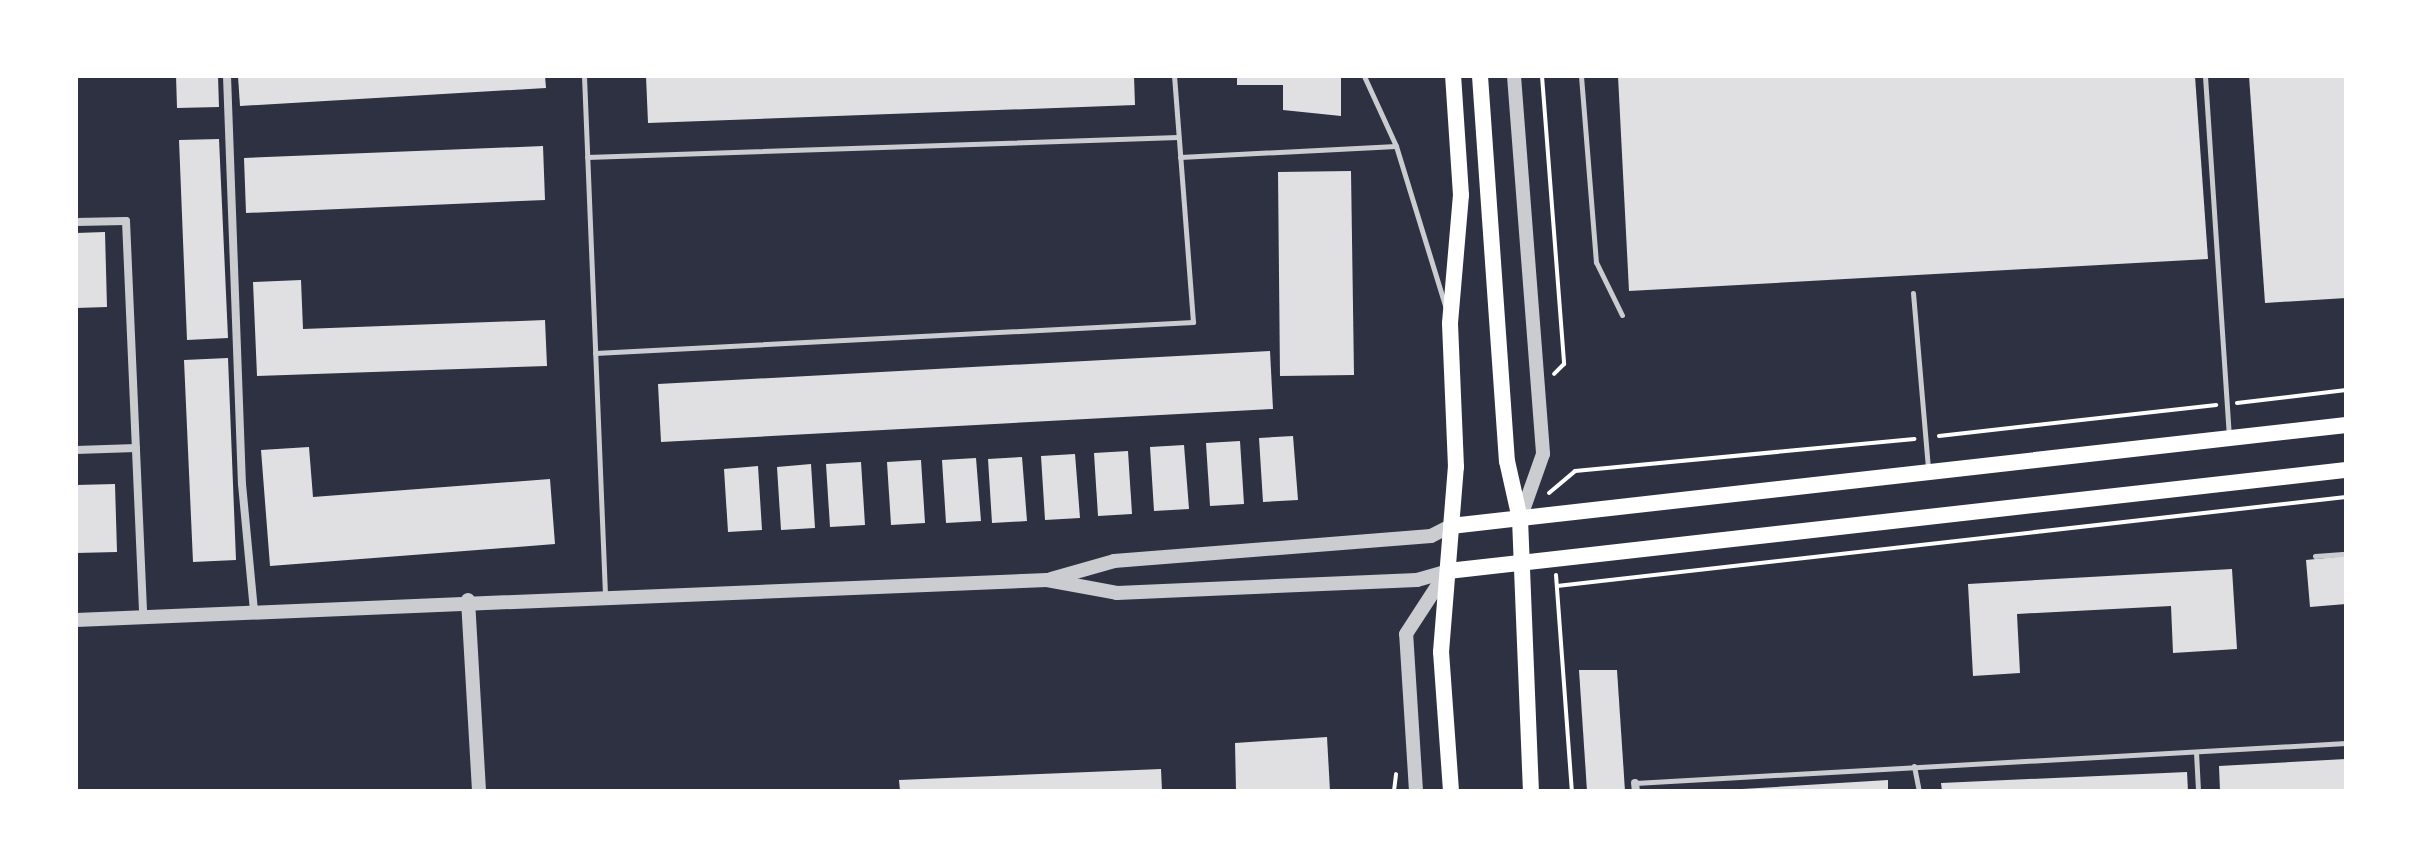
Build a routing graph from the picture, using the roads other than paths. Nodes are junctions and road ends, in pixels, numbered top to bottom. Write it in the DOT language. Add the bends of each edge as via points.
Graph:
graph roads {
  1 [pos="227,76"];
  2 [pos="584,76"];
  3 [pos="1174,76"];
  4 [pos="1364,76"];
  5 [pos="1453,76"];
  6 [pos="1480,76"];
  7 [pos="1514,76"];
  8 [pos="1581,76"];
  9 [pos="2205,76"];
  10 [pos="1178,137"];
  11 [pos="1396,146"];
  12 [pos="587,157"];
  13 [pos="1180,157"];
  14 [pos="76,222"];
  15 [pos="1913,293"];
  16 [pos="1622,315"];
  17 [pos="1450,323"];
  18 [pos="595,353"];
  19 [pos="2346,425"];
  20 [pos="2229,438"];
  21 [pos="136,448"];
  22 [pos="76,450"];
  23 [pos="2346,470"];
  24 [pos="1928,471"];
  25 [pos="1520,519"];
  26 [pos="1451,526"];
  27 [pos="2346,554"];
  28 [pos="2315,556"];
  29 [pos="1519,562"];
  30 [pos="1448,571"];
  31 [pos="1047,580"];
  32 [pos="606,595"];
  33 [pos="468,600"];
  34 [pos="254,611"];
  35 [pos="143,616"];
  36 [pos="76,620"];
  37 [pos="2346,743"];
  38 [pos="2196,752"];
  39 [pos="1914,766"];
  40 [pos="1636,787"];
  41 [pos="479,791"];
  42 [pos="1416,791"];
  43 [pos="1451,791"];
  44 [pos="1531,791"];
  45 [pos="1919,791"];
  46 [pos="2198,791"];
  1 -- 34 [label="street" via="242,484"];
  2 -- 12 [label="lane"];
  3 -- 10 [label="lane"];
  4 -- 11 [label="lane"];
  5 -- 17 [label="main road" via="1461,195"];
  6 -- 25 [label="main road" via="1507,461"];
  7 -- 25 [label="street" via="1543,454"];
  8 -- 16 [label="lane" via="1596,262"];
  9 -- 20 [label="lane"];
  10 -- 12 [label="lane"];
  10 -- 13 [label="lane"];
  11 -- 13 [label="lane"];
  11 -- 17 [label="lane"];
  12 -- 18 [label="lane"];
  13 -- 18 [label="lane" via="1193,322"];
  14 -- 21 [label="street" via="126,221"];
  15 -- 24 [label="lane"];
  17 -- 26 [label="main road" via="1456,467"];
  18 -- 32 [label="lane"];
  19 -- 20 [label="main road"];
  20 -- 24 [label="main road"];
  21 -- 22 [label="street"];
  21 -- 35 [label="street"];
  23 -- 29 [label="main road"];
  24 -- 25 [label="main road"];
  25 -- 26 [label="main road"];
  25 -- 29 [label="main road"];
  26 -- 30 [label="main road"];
  26 -- 31 [label="street" via="1431,536 1114,561"];
  27 -- 28 [label="lane"];
  29 -- 30 [label="main road"];
  29 -- 44 [label="main road"];
  30 -- 31 [label="street" via="1417,580 1117,593"];
  30 -- 42 [label="street" via="1406,634"];
  30 -- 43 [label="main road" via="1441,652"];
  31 -- 32 [label="street"];
  32 -- 33 [label="street"];
  33 -- 34 [label="street"];
  33 -- 41 [label="street"];
  34 -- 35 [label="street"];
  35 -- 36 [label="street"];
  37 -- 38 [label="lane"];
  38 -- 39 [label="lane"];
  38 -- 46 [label="lane"];
  39 -- 40 [label="lane"];
  39 -- 45 [label="lane"];
}
